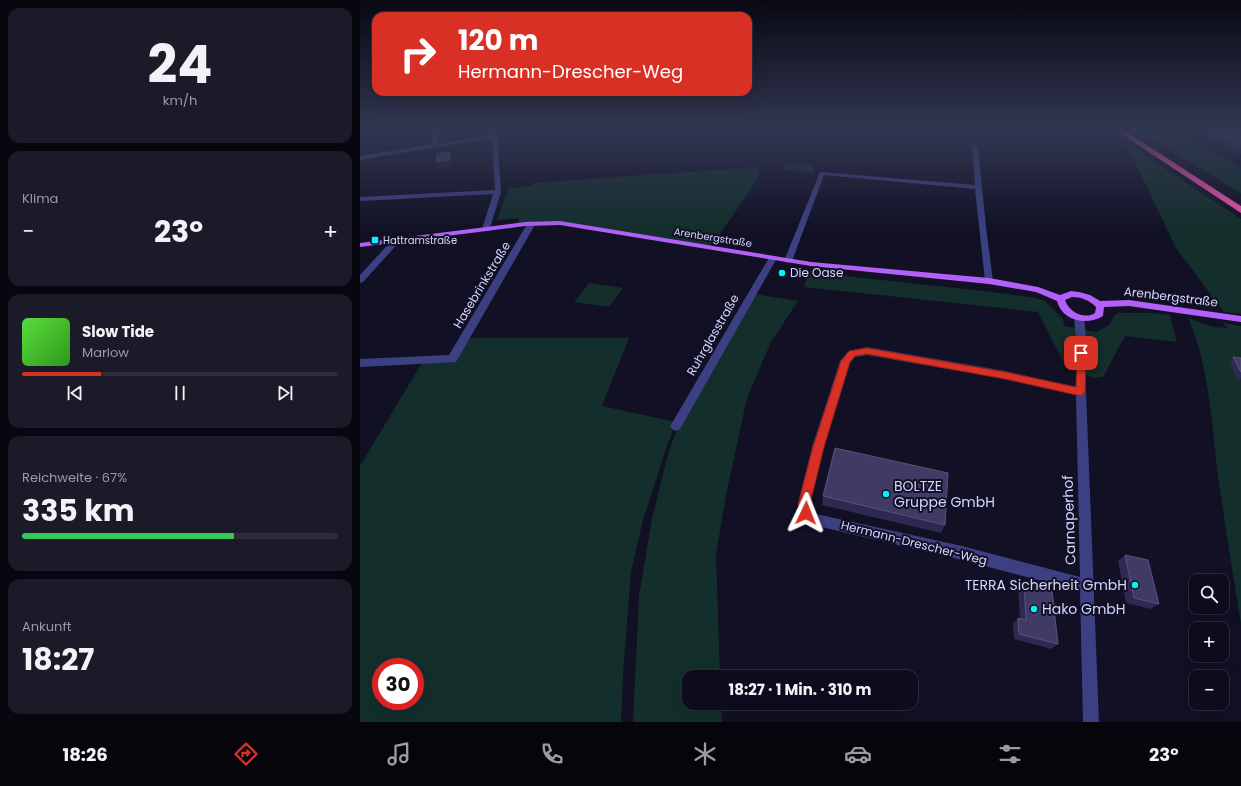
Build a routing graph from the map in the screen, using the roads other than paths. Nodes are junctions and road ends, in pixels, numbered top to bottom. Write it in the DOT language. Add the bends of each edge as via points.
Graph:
graph roads {
  1 [pos="497,165"];
  2 [pos="976,165"];
  3 [pos="1176,165"];
  4 [pos="1177,165"];
  5 [pos="978,187"];
  6 [pos="498,192"];
  7 [pos="360,199"];
  8 [pos="1241,202"];
  9 [pos="1241,210"];
  10 [pos="532,223"];
  11 [pos="486,229"];
  12 [pos="397,240"];
  13 [pos="360,245"];
  14 [pos="773,258"];
  15 [pos="788,261"];
  16 [pos="360,280"];
  17 [pos="989,281"];
  18 [pos="1062,299"];
  19 [pos="1098,304"];
  20 [pos="1079,317"];
  21 [pos="1241,318"];
  22 [pos="360,363"];
  23 [pos="1081,392"];
  24 [pos="676,426"];
  25 [pos="1086,586"];
  26 [pos="1091,722"];
  1 -- 6 [label="street"];
  2 -- 5 [label="street"];
  3 -- 9 [label="highway"];
  4 -- 8 [label="highway"];
  5 -- 15 [label="street" via="824,173"];
  5 -- 17 [label="street"];
  6 -- 7 [label="street"];
  6 -- 11 [label="street"];
  10 -- 11 [label="main road, Arenbergstraße"];
  10 -- 14 [label="main road, Arenbergstraße" via="568,224"];
  10 -- 22 [label="street, Hasebrinkstraße" via="452,359"];
  11 -- 12 [label="main road, Arenbergstraße"];
  12 -- 13 [label="main road, Arenbergstraße"];
  12 -- 16 [label="street"];
  14 -- 15 [label="main road, Arenbergstraße"];
  14 -- 24 [label="street, Ruhrglasstraße"];
  15 -- 17 [label="main road, Arenbergstraße"];
  17 -- 18 [label="main road, Arenbergstraße" via="1038,290"];
  18 -- 19 [label="main road" via="1068,295 1078,294"];
  18 -- 20 [label="main road" via="1064,309"];
  19 -- 20 [label="main road" via="1102,310 1099,316 1090,319"];
  19 -- 21 [label="main road, Arenbergstraße" via="1137,304"];
  20 -- 23 [label="street, Carnaperhof"];
  23 -- 25 [label="street, Carnaperhof"];
  23 -- 25 [label="street, Hermann-Drescher-Weg" via="1005,375 867,351 852,354 845,361 818,447 804,504 806,513 814,519"];
  25 -- 26 [label="street, Carnaperhof"];
}
